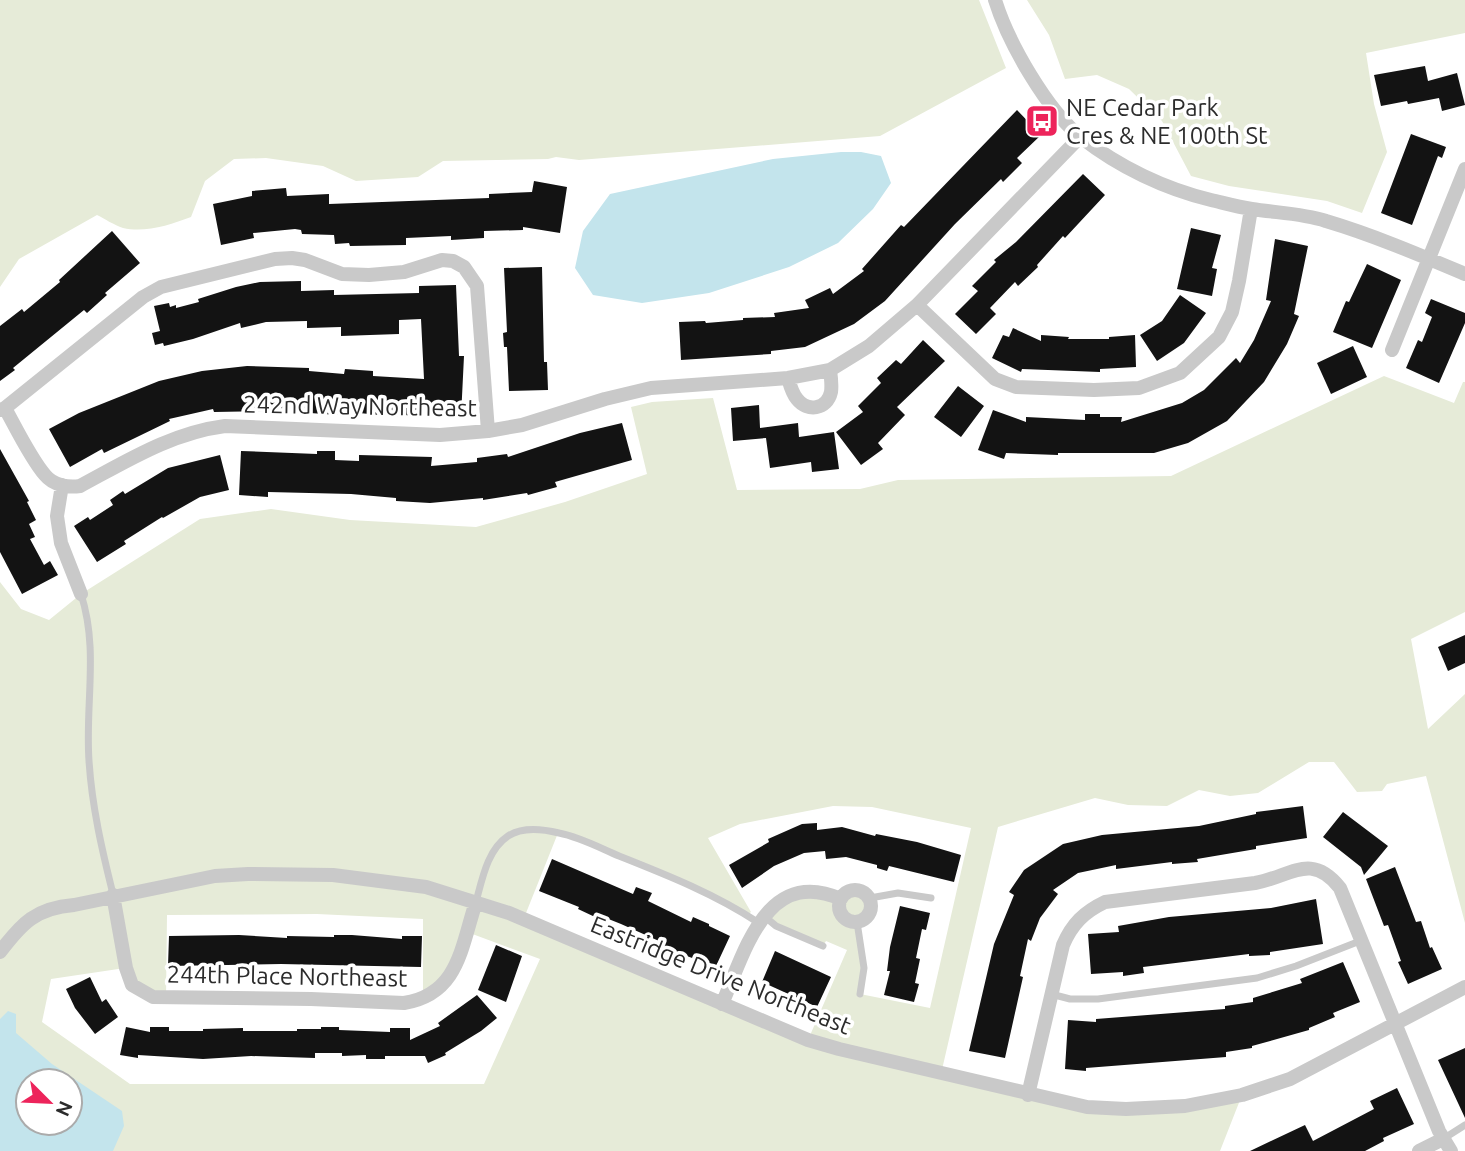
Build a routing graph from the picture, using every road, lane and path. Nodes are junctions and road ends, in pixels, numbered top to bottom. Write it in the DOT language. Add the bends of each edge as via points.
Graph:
graph roads {
  1 [pos="995,0"];
  2 [pos="1080,137"];
  3 [pos="1465,169"];
  4 [pos="1251,209"];
  5 [pos="1428,259"];
  6 [pos="1465,274"];
  7 [pos="917,305"];
  8 [pos="1392,350"];
  9 [pos="830,370"];
  10 [pos="789,378"];
  11 [pos="2,409"];
  12 [pos="488,431"];
  13 [pos="62,485"];
  14 [pos="80,594"];
  15 [pos="113,895"];
  16 [pos="870,898"];
  17 [pos="932,898"];
  18 [pos="841,900"];
  19 [pos="476,902"];
  20 [pos="761,919"];
  21 [pos="857,922"];
  22 [pos="1360,941"];
  23 [pos="823,946"];
  24 [pos="0,952"];
  25 [pos="1465,987"];
  26 [pos="860,994"];
  27 [pos="1050,994"];
  28 [pos="722,1004"];
  29 [pos="1394,1023"];
  30 [pos="1028,1094"];
  31 [pos="1465,1125"];
  32 [pos="1447,1145"];
  33 [pos="1419,1151"];
  1 -- 2 [label="street" via="1030,76"];
  2 -- 4 [label="street" via="1146,177 1194,196"];
  2 -- 7 [label="street"];
  3 -- 5 [label="street"];
  4 -- 5 [label="street" via="1326,221"];
  4 -- 7 [label="street" via="1240,281 1219,337 1180,373 1139,388 1016,387 995,379"];
  5 -- 6 [label="street"];
  5 -- 8 [label="street"];
  7 -- 9 [label="street" via="869,346"];
  9 -- 10 [label="street, 242nd Way Northeast"];
  9 -- 10 [label="street" via="832,390 820,407 799,402"];
  10 -- 12 [label="street, 242nd Way Northeast" via="651,388"];
  11 -- 12 [label="street" via="161,287 292,258 342,274 394,274 442,260 464,267 477,286"];
  11 -- 13 [label="street" via="45,476"];
  12 -- 13 [label="street, 242nd Way Northeast" via="440,435 225,426 159,444 80,486"];
  13 -- 14 [label="street" via="57,516 61,543"];
  14 -- 15 [label="lane" via="91,639 89,759 94,809"];
  15 -- 19 [label="street, Eastridge Drive Northeast" via="215,876 281,874 361,877 426,887"];
  15 -- 19 [label="street, 244th Place Northeast" via="132,985 153,998 404,1003 434,994 446,982 456,966"];
  15 -- 24 [label="street, Eastridge Drive Northeast" via="56,906 34,916"];
  16 -- 17 [label="lane" via="898,892"];
  16 -- 18 [label="street" via="853,890"];
  16 -- 21 [label="street" via="870,914"];
  18 -- 20 [label="street" via="807,890 769,908"];
  18 -- 21 [label="street" via="843,917"];
  19 -- 20 [label="lane" via="496,846 517,832 536,830 568,835"];
  19 -- 28 [label="street, Eastridge Drive Northeast"];
  20 -- 23 [label="lane"];
  20 -- 28 [label="street"];
  21 -- 26 [label="lane" via="864,968"];
  22 -- 27 [label="lane" via="1257,978 1098,999"];
  22 -- 27 [label="street" via="1340,888 1317,869 1297,869 1273,880 1121,899 1089,909 1069,931"];
  22 -- 29 [label="street"];
  25 -- 29 [label="street, Eastridge Drive Northeast"];
  27 -- 30 [label="street"];
  28 -- 30 [label="street, Eastridge Drive Northeast" via="808,1040"];
  29 -- 30 [label="street, Eastridge Drive Northeast" via="1290,1079 1224,1100 1126,1109 1087,1107"];
  29 -- 32 [label="street"];
  31 -- 32 [label="lane"];
  32 -- 33 [label="street"];
}
